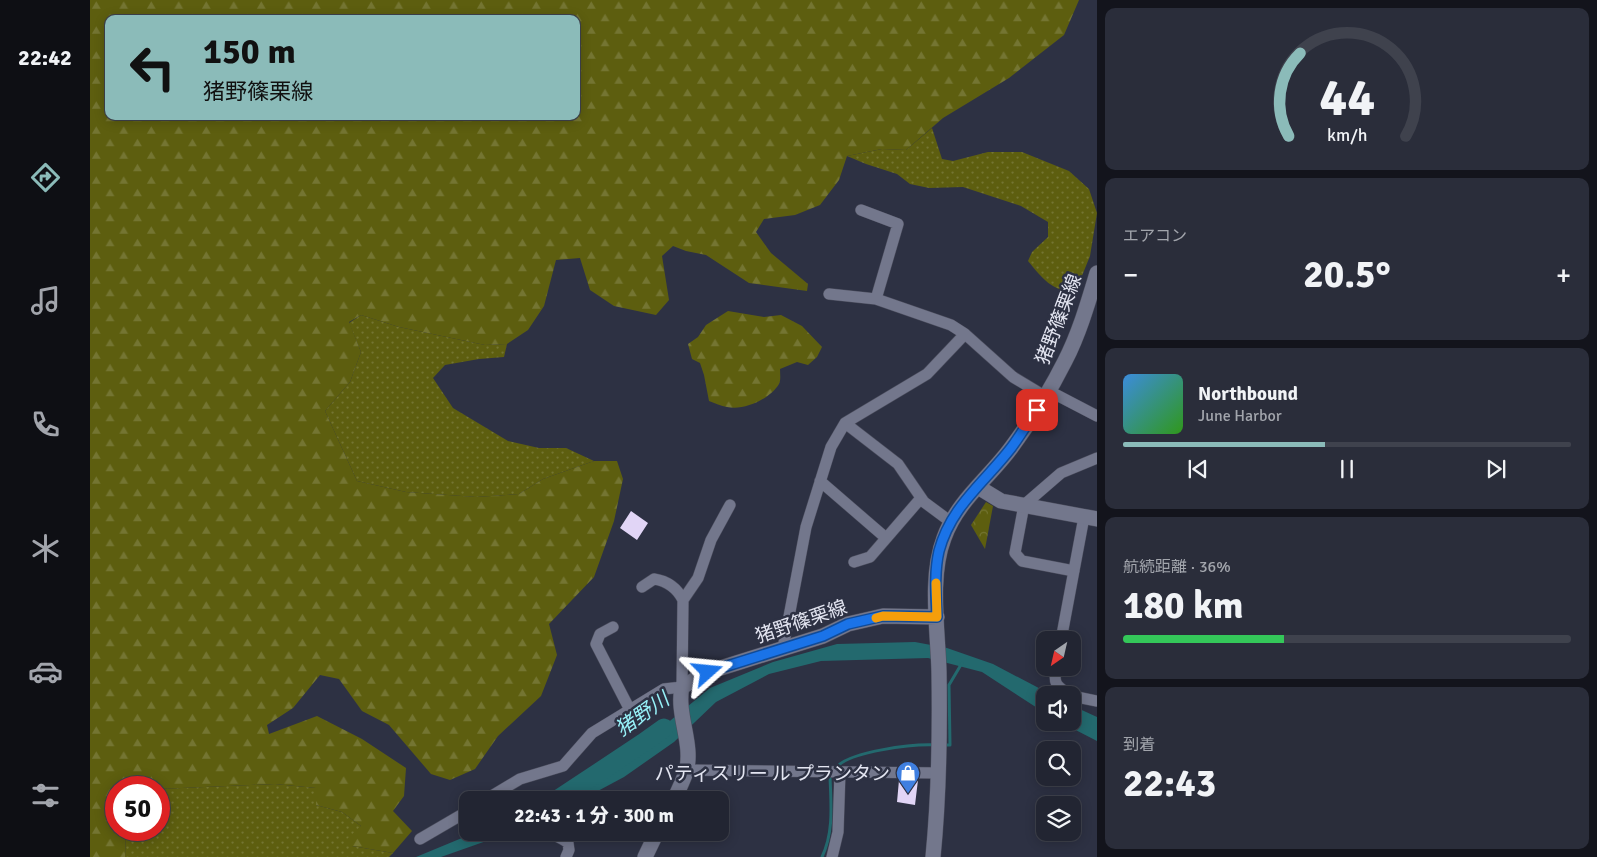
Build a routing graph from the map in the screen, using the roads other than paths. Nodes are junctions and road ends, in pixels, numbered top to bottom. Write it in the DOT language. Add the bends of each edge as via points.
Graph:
graph roads {
  1 [pos="861,210"];
  2 [pos="1097,273"];
  3 [pos="829,294"];
  4 [pos="876,299"];
  5 [pos="965,334"];
  6 [pos="1047,394"];
  7 [pos="1097,416"];
  8 [pos="845,423"];
  9 [pos="1097,458"];
  10 [pos="820,481"];
  11 [pos="978,486"];
  12 [pos="921,498"];
  13 [pos="730,505"];
  14 [pos="1024,505"];
  15 [pos="1091,518"];
  16 [pos="951,522"];
  17 [pos="886,538"];
  18 [pos="854,562"];
  19 [pos="1074,571"];
  20 [pos="642,587"];
  21 [pos="684,600"];
  22 [pos="937,617"];
  23 [pos="613,627"];
  24 [pos="1063,631"];
  25 [pos="783,648"];
  26 [pos="680,693"];
  27 [pos="1081,698"];
  28 [pos="1097,701"];
  29 [pos="630,710"];
  30 [pos="687,770"];
  31 [pos="840,772"];
  32 [pos="939,773"];
  33 [pos="500,791"];
  34 [pos="678,791"];
  35 [pos="459,816"];
  36 [pos="420,839"];
  37 [pos="566,841"];
  38 [pos="653,841"];
  39 [pos="566,857"];
  40 [pos="645,857"];
  41 [pos="832,857"];
  42 [pos="933,857"];
  1 -- 4 [label="street" via="898,224"];
  2 -- 6 [label="main road, 猪野篠栗線" via="1066,360"];
  3 -- 4 [label="street"];
  4 -- 5 [label="street" via="951,325"];
  5 -- 6 [label="street" via="1013,377"];
  5 -- 8 [label="street" via="927,374"];
  6 -- 7 [label="street"];
  6 -- 11 [label="main road, 猪野篠栗線" via="1011,448"];
  8 -- 10 [label="street" via="831,448"];
  8 -- 12 [label="street" via="898,464"];
  9 -- 14 [label="street" via="1061,474"];
  10 -- 17 [label="street"];
  10 -- 25 [label="street" via="802,544"];
  11 -- 14 [label="main road" via="1001,501"];
  11 -- 16 [label="main road, 猪野篠栗線"];
  12 -- 16 [label="street"];
  12 -- 17 [label="street"];
  13 -- 21 [label="street" via="711,540 698,578"];
  14 -- 15 [label="main road"];
  14 -- 19 [label="street" via="1015,552 1022,561"];
  15 -- 19 [label="street"];
  16 -- 22 [label="main road, 猪野篠栗線" via="937,564"];
  17 -- 18 [label="street" via="870,557"];
  19 -- 24 [label="street"];
  20 -- 21 [label="street" via="654,579 663,581"];
  21 -- 26 [label="street"];
  22 -- 25 [label="main road, 猪野篠栗線" via="883,616 848,624 823,636"];
  22 -- 32 [label="main road"];
  23 -- 29 [label="street" via="600,634 596,644"];
  25 -- 26 [label="main road, 猪野篠栗線" via="708,672"];
  26 -- 29 [label="street" via="664,689"];
  26 -- 30 [label="main road"];
  27 -- 28 [label="street"];
  29 -- 33 [label="street" via="592,733 563,766 520,779"];
  30 -- 31 [label="street"];
  30 -- 34 [label="main road"];
  31 -- 32 [label="street"];
  31 -- 41 [label="street" via="838,832"];
  32 -- 42 [label="main road"];
  35 -- 36 [label="street"];
  37 -- 39 [label="street" via="569,850"];
  38 -- 40 [label="main road"];
}
